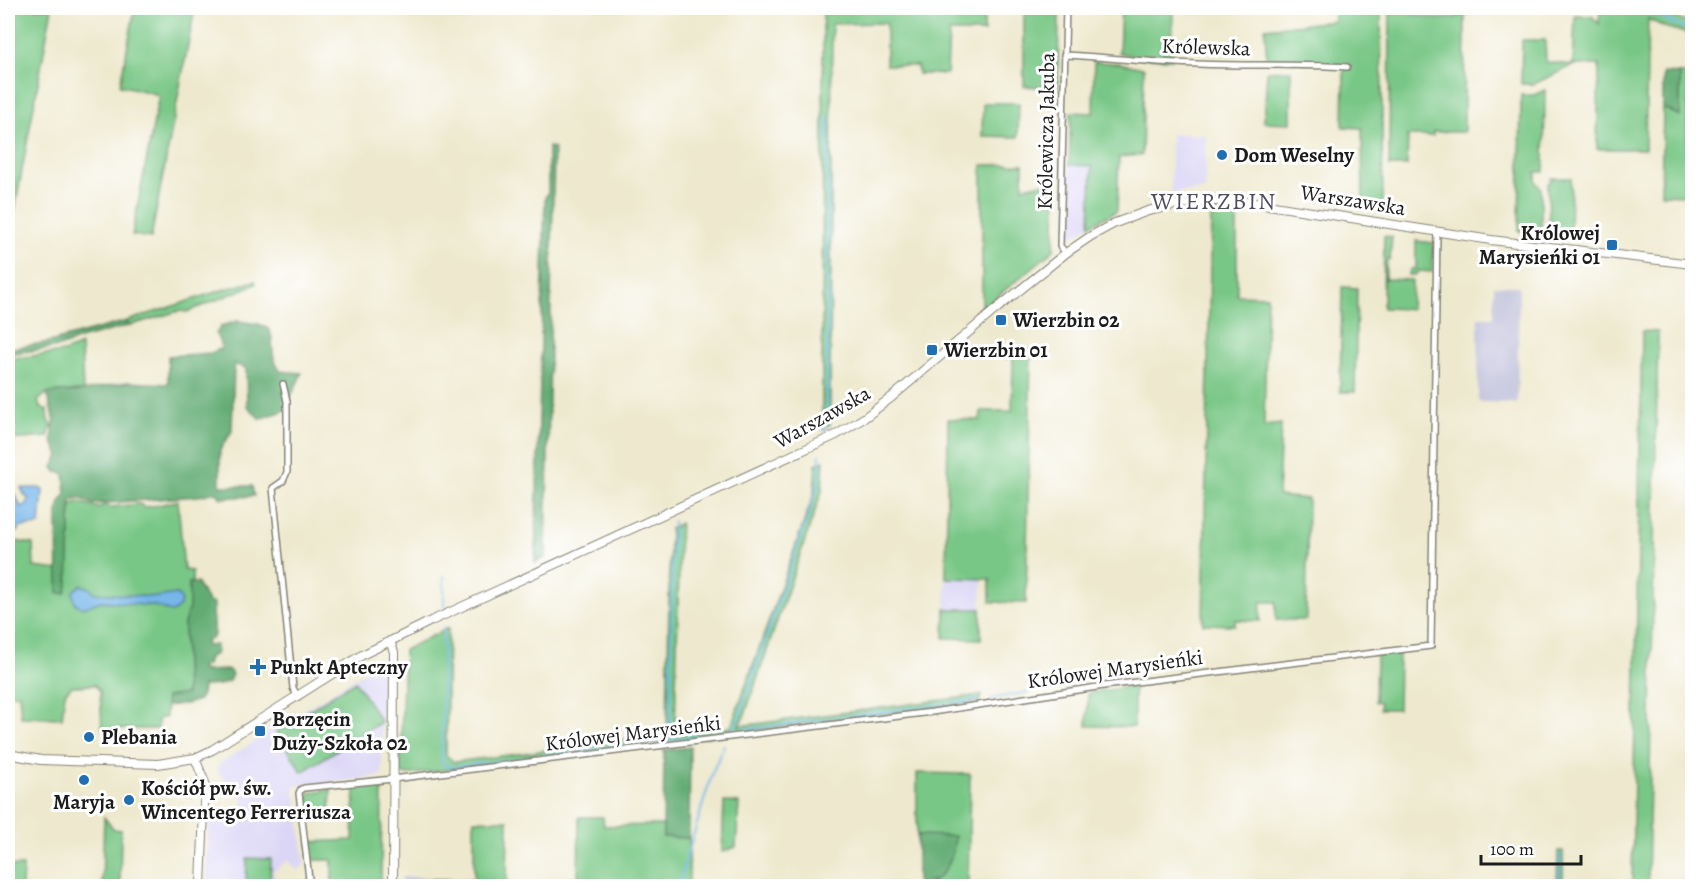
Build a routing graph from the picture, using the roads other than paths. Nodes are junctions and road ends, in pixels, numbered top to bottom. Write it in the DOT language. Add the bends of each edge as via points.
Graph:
graph roads {
  1 [pos="1066,8"];
  2 [pos="1064,55"];
  3 [pos="1347,66"];
  4 [pos="1437,232"];
  5 [pos="1066,253"];
  6 [pos="1692,264"];
  7 [pos="284,384"];
  8 [pos="390,641"];
  9 [pos="298,697"];
  10 [pos="8,754"];
  11 [pos="195,758"];
  12 [pos="393,779"];
  13 [pos="201,886"];
  14 [pos="301,886"];
  15 [pos="393,886"];
  1 -- 2 [label="street, Królewicza Jakuba"];
  2 -- 3 [label="street, Królewska" via="1143,62"];
  2 -- 5 [label="street, Królewicza Jakuba" via="1060,246"];
  4 -- 5 [label="main road, Warszawska" via="1242,201 1210,201 1148,211 1115,223"];
  4 -- 6 [label="main road, Warszawska"];
  4 -- 12 [label="street, Królowej Marysieńki" via="1431,646"];
  5 -- 8 [label="main road, Warszawska" via="892,397 836,435"];
  7 -- 9 [label="street" via="287,472 273,488 293,688"];
  8 -- 9 [label="main road, Warszawska"];
  8 -- 12 [label="main road" via="394,652"];
  9 -- 11 [label="main road, Warszawska"];
  10 -- 11 [label="main road, Warszawska" via="41,760 142,764"];
  11 -- 13 [label="main road" via="205,783"];
  12 -- 14 [label="street" via="301,789 309,879"];
  12 -- 15 [label="main road"];
}
